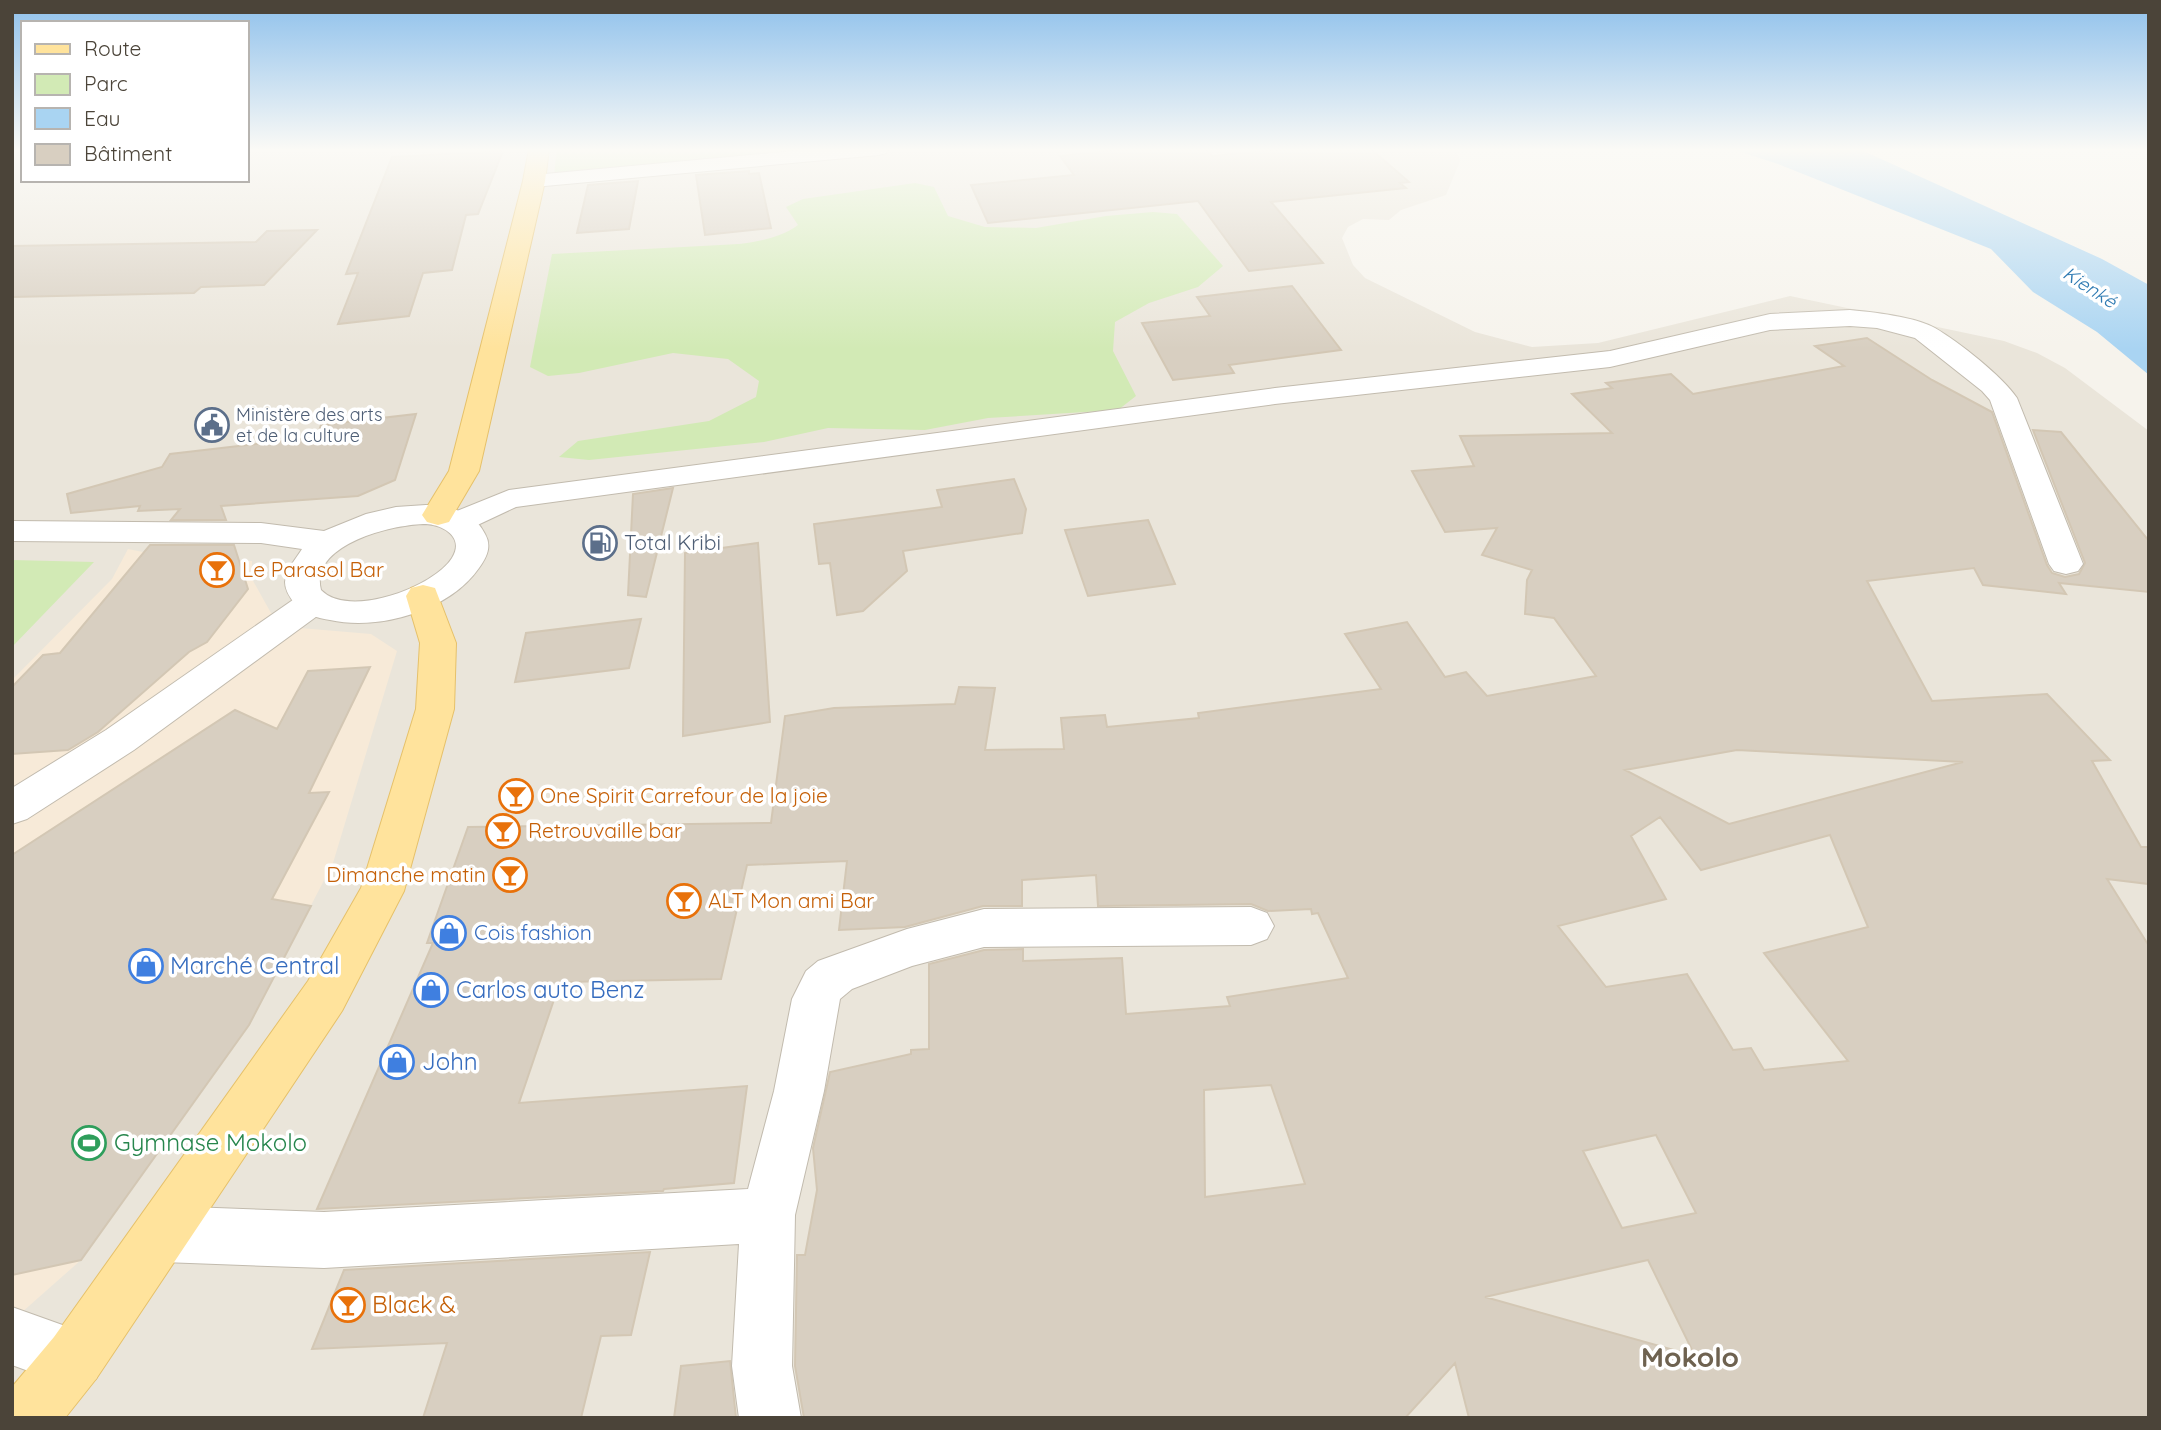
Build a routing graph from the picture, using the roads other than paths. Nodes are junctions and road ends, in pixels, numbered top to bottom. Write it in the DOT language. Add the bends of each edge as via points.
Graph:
graph roads {
  1 [pos="526,216"];
  2 [pos="448,518"];
  3 [pos="12,531"];
  4 [pos="330,541"];
  5 [pos="2066,564"];
  6 [pos="423,596"];
  7 [pos="312,603"];
  8 [pos="12,808"];
  9 [pos="1251,926"];
  10 [pos="768,1215"];
  11 [pos="163,1234"];
  12 [pos="12,1336"];
  13 [pos="75,1357"];
  14 [pos="26,1418"];
  15 [pos="770,1418"];
  1 -- 2 [label="main road" via="464,471"];
  2 -- 4 [label="street" via="412,514 384,518"];
  2 -- 5 [label="street" via="522,497 1275,396 1610,359 1770,322 1850,318 1924,332 1992,385 2003,398"];
  2 -- 6 [label="street" via="470,533 473,548 465,565 448,582"];
  3 -- 4 [label="street" via="280,534"];
  4 -- 7 [label="street" via="314,554 301,580 303,593"];
  6 -- 7 [label="street" via="361,612"];
  6 -- 11 [label="main road" via="438,643 435,709 382,891 325,996"];
  7 -- 8 [label="street" via="120,740"];
  9 -- 10 [label="street" via="984,928 907,948 835,975 816,999"];
  10 -- 11 [label="street" via="324,1240"];
  10 -- 15 [label="street" via="762,1367"];
  11 -- 13 [label="main road"];
  12 -- 13 [label="street"];
  13 -- 14 [label="main road"];
}
